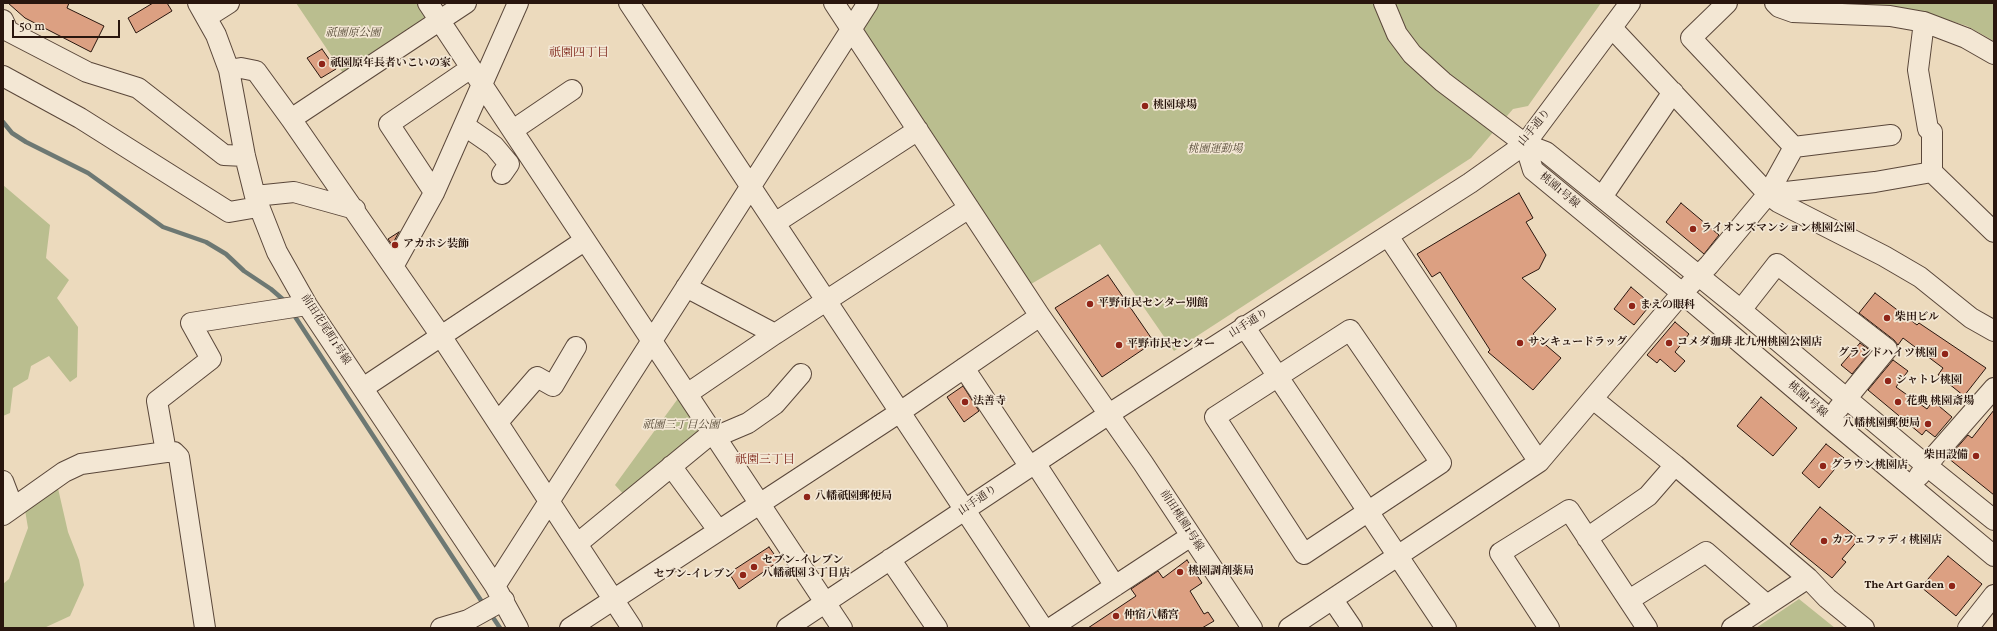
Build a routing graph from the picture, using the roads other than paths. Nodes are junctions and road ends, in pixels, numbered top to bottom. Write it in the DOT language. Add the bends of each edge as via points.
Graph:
graph roads {
  1 [pos="228,3"];
  2 [pos="428,3"];
  3 [pos="466,3"];
  4 [pos="518,3"];
  5 [pos="629,3"];
  6 [pos="834,3"];
  7 [pos="868,3"];
  8 [pos="1384,3"];
  9 [pos="1630,3"];
  10 [pos="1727,3"];
  11 [pos="1775,3"];
  12 [pos="203,10"];
  13 [pos="439,20"];
  14 [pos="1924,22"];
  15 [pos="5,28"];
  16 [pos="1612,28"];
  17 [pos="851,29"];
  18 [pos="1994,54"];
  19 [pos="471,68"];
  20 [pos="229,70"];
  21 [pos="3,76"];
  22 [pos="483,86"];
  23 [pos="572,90"];
  24 [pos="1673,92"];
  25 [pos="291,119"];
  26 [pos="464,126"];
  27 [pos="513,130"];
  28 [pos="918,130"];
  29 [pos="1891,135"];
  30 [pos="1524,144"];
  31 [pos="1794,147"];
  32 [pos="245,156"];
  33 [pos="1932,172"];
  34 [pos="502,174"];
  35 [pos="750,185"];
  36 [pos="434,192"];
  37 [pos="1768,194"];
  38 [pos="1602,197"];
  39 [pos="257,202"];
  40 [pos="969,208"];
  41 [pos="355,209"];
  42 [pos="775,223"];
  43 [pos="1994,232"];
  44 [pos="1388,236"];
  45 [pos="584,241"];
  46 [pos="394,265"];
  47 [pos="1699,276"];
  48 [pos="686,286"];
  49 [pos="1682,293"];
  50 [pos="826,301"];
  51 [pos="295,307"];
  52 [pos="1741,310"];
  53 [pos="1040,316"];
  54 [pos="1244,326"];
  55 [pos="1994,331"];
  56 [pos="775,334"];
  57 [pos="441,336"];
  58 [pos="652,340"];
  59 [pos="576,348"];
  60 [pos="964,368"];
  61 [pos="801,374"];
  62 [pos="1278,376"];
  63 [pos="363,388"];
  64 [pos="1994,388"];
  65 [pos="687,394"];
  66 [pos="1846,398"];
  67 [pos="1593,399"];
  68 [pos="900,412"];
  69 [pos="1109,414"];
  70 [pos="1830,419"];
  71 [pos="498,422"];
  72 [pos="713,435"];
  73 [pos="166,452"];
  74 [pos="1539,462"];
  75 [pos="1032,465"];
  76 [pos="1675,465"];
  77 [pos="671,466"];
  78 [pos="1927,466"];
  79 [pos="3,481"];
  80 [pos="1911,486"];
  81 [pos="549,501"];
  82 [pos="760,503"];
  83 [pos="8,511"];
  84 [pos="964,511"];
  85 [pos="1368,512"];
  86 [pos="1994,520"];
  87 [pos="718,530"];
  88 [pos="1191,536"];
  89 [pos="1587,538"];
  90 [pos="577,544"];
  91 [pos="1398,555"];
  92 [pos="1994,556"];
  93 [pos="890,560"];
  94 [pos="1808,578"];
  95 [pos="1115,586"];
  96 [pos="1994,595"];
  97 [pos="613,600"];
  98 [pos="1333,600"];
  99 [pos="1629,600"];
  100 [pos="493,601"];
  101 [pos="825,602"];
  102 [pos="1767,605"];
  103 [pos="205,628"];
  104 [pos="441,628"];
  105 [pos="518,628"];
  106 [pos="570,628"];
  107 [pos="632,628"];
  108 [pos="787,628"];
  109 [pos="842,628"];
  110 [pos="937,628"];
  111 [pos="1043,628"];
  112 [pos="1051,628"];
  113 [pos="1252,628"];
  114 [pos="1289,628"];
  115 [pos="1352,628"];
  116 [pos="1446,628"];
  117 [pos="1549,628"];
  118 [pos="1647,628"];
  119 [pos="1732,628"];
  120 [pos="1864,628"];
  121 [pos="1968,628"];
  1 -- 12 [label="street"];
  2 -- 13 [label="street"];
  3 -- 13 [label="street"];
  4 -- 22 [label="street"];
  5 -- 35 [label="street"];
  6 -- 17 [label="street, 前田桃園1号線"];
  7 -- 17 [label="street"];
  8 -- 30 [label="street" via="1397,34 1412,54 1443,82"];
  9 -- 16 [label="street, 山手通り"];
  10 -- 31 [label="street" via="1691,38"];
  11 -- 14 [label="street" via="1793,12 1890,16"];
  12 -- 20 [label="street, 前田花尾町1号線"];
  13 -- 19 [label="street"];
  13 -- 25 [label="street"];
  14 -- 18 [label="street" via="1966,38"];
  14 -- 33 [label="street" via="1918,70 1928,129 1932,132"];
  15 -- 32 [label="street" via="87,72 138,88 224,155"];
  16 -- 24 [label="street"];
  16 -- 30 [label="street, 山手通り"];
  17 -- 28 [label="street, 前田桃園1号線"];
  17 -- 35 [label="street"];
  19 -- 22 [label="street"];
  19 -- 36 [label="street" via="389,124"];
  20 -- 25 [label="street" via="256,70"];
  20 -- 32 [label="street, 前田花尾町1号線"];
  21 -- 39 [label="street" via="80,118 229,212"];
  22 -- 26 [label="street"];
  22 -- 27 [label="street"];
  23 -- 27 [label="street"];
  24 -- 37 [label="street"];
  24 -- 38 [label="street"];
  25 -- 41 [label="street"];
  26 -- 34 [label="street" via="494,146 509,164"];
  26 -- 36 [label="street"];
  27 -- 45 [label="street"];
  28 -- 40 [label="street, 前田桃園1号線"];
  28 -- 42 [label="street"];
  29 -- 31 [label="street"];
  30 -- 38 [label="street, 桃園1号線" via="1546,152"];
  30 -- 44 [label="street, 山手通り" via="1470,183"];
  30 -- 49 [label="street, 桃園1号線" via="1533,170"];
  31 -- 37 [label="street"];
  32 -- 39 [label="street, 前田花尾町1号線"];
  33 -- 37 [label="street" via="1875,182"];
  33 -- 43 [label="street"];
  35 -- 42 [label="street"];
  35 -- 48 [label="street"];
  36 -- 46 [label="street"];
  37 -- 47 [label="street"];
  37 -- 55 [label="street" via="1778,202 1920,277 1971,318"];
  38 -- 47 [label="street, 桃園1号線"];
  39 -- 41 [label="street" via="294,192"];
  39 -- 51 [label="street, 前田花尾町1号線"];
  40 -- 50 [label="street"];
  40 -- 53 [label="street, 前田桃園1号線"];
  41 -- 46 [label="street"];
  42 -- 50 [label="street"];
  44 -- 54 [label="street, 山手通り"];
  44 -- 74 [label="street"];
  45 -- 57 [label="street"];
  45 -- 58 [label="street"];
  46 -- 57 [label="street"];
  47 -- 49 [label="street"];
  47 -- 52 [label="street, 桃園1号線"];
  48 -- 56 [label="street"];
  48 -- 58 [label="street"];
  49 -- 67 [label="street"];
  49 -- 70 [label="street, 桃園1号線"];
  50 -- 56 [label="street"];
  50 -- 68 [label="street"];
  51 -- 63 [label="street, 前田花尾町1号線"];
  51 -- 73 [label="street" via="190,323 211,360 157,402"];
  52 -- 66 [label="street, 桃園1号線"];
  52 -- 66 [label="street" via="1777,264 1887,349"];
  53 -- 60 [label="street"];
  53 -- 69 [label="street, 前田桃園1号線"];
  54 -- 62 [label="street"];
  54 -- 69 [label="street, 山手通り"];
  56 -- 65 [label="street"];
  57 -- 63 [label="street"];
  57 -- 71 [label="street"];
  58 -- 65 [label="street"];
  58 -- 81 [label="street"];
  59 -- 71 [label="street" via="553,386 537,377"];
  60 -- 68 [label="street"];
  60 -- 75 [label="street"];
  61 -- 72 [label="street" via="776,404 748,424"];
  62 -- 85 [label="street"];
  62 -- 85 [label="street" via="1215,417 1304,554"];
  62 -- 85 [label="street" via="1350,330 1441,464"];
  63 -- 100 [label="street, 前田花尾町1号線"];
  64 -- 78 [label="street"];
  65 -- 72 [label="street"];
  66 -- 70 [label="street"];
  66 -- 78 [label="street, 桃園1号線"];
  67 -- 74 [label="street"];
  67 -- 76 [label="street"];
  68 -- 82 [label="street"];
  68 -- 84 [label="street"];
  69 -- 75 [label="street, 山手通り"];
  69 -- 88 [label="street, 前田桃園1号線"];
  70 -- 80 [label="street, 桃園1号線"];
  71 -- 81 [label="street"];
  72 -- 77 [label="street"];
  72 -- 82 [label="street"];
  73 -- 83 [label="street" via="81,464 64,472"];
  73 -- 103 [label="street" via="174,452 179,457"];
  74 -- 91 [label="street"];
  75 -- 84 [label="street, 山手通り"];
  75 -- 95 [label="street"];
  76 -- 89 [label="street" via="1648,496"];
  76 -- 94 [label="street"];
  77 -- 87 [label="street"];
  77 -- 90 [label="street"];
  78 -- 80 [label="street"];
  78 -- 86 [label="street, 桃園1号線"];
  79 -- 83 [label="street"];
  80 -- 92 [label="street, 桃園1号線"];
  81 -- 90 [label="street"];
  81 -- 100 [label="street"];
  82 -- 87 [label="street"];
  82 -- 101 [label="street"];
  84 -- 93 [label="street, 山手通り"];
  84 -- 111 [label="street"];
  85 -- 91 [label="street"];
  87 -- 97 [label="street"];
  88 -- 95 [label="street"];
  88 -- 113 [label="street, 前田桃園1号線"];
  89 -- 99 [label="street"];
  89 -- 117 [label="street" via="1569,510 1500,553"];
  90 -- 97 [label="street"];
  91 -- 98 [label="street"];
  91 -- 116 [label="street"];
  93 -- 101 [label="street, 山手通り"];
  93 -- 110 [label="street"];
  94 -- 102 [label="street"];
  94 -- 120 [label="street"];
  95 -- 112 [label="street"];
  96 -- 121 [label="street"];
  97 -- 106 [label="street"];
  97 -- 107 [label="street"];
  98 -- 114 [label="street"];
  98 -- 115 [label="street"];
  99 -- 102 [label="street" via="1706,552"];
  99 -- 118 [label="street"];
  100 -- 104 [label="street" via="468,620"];
  100 -- 105 [label="street, 前田花尾町1号線"];
  101 -- 108 [label="street, 山手通り"];
  101 -- 109 [label="street"];
  102 -- 119 [label="street"];
}
